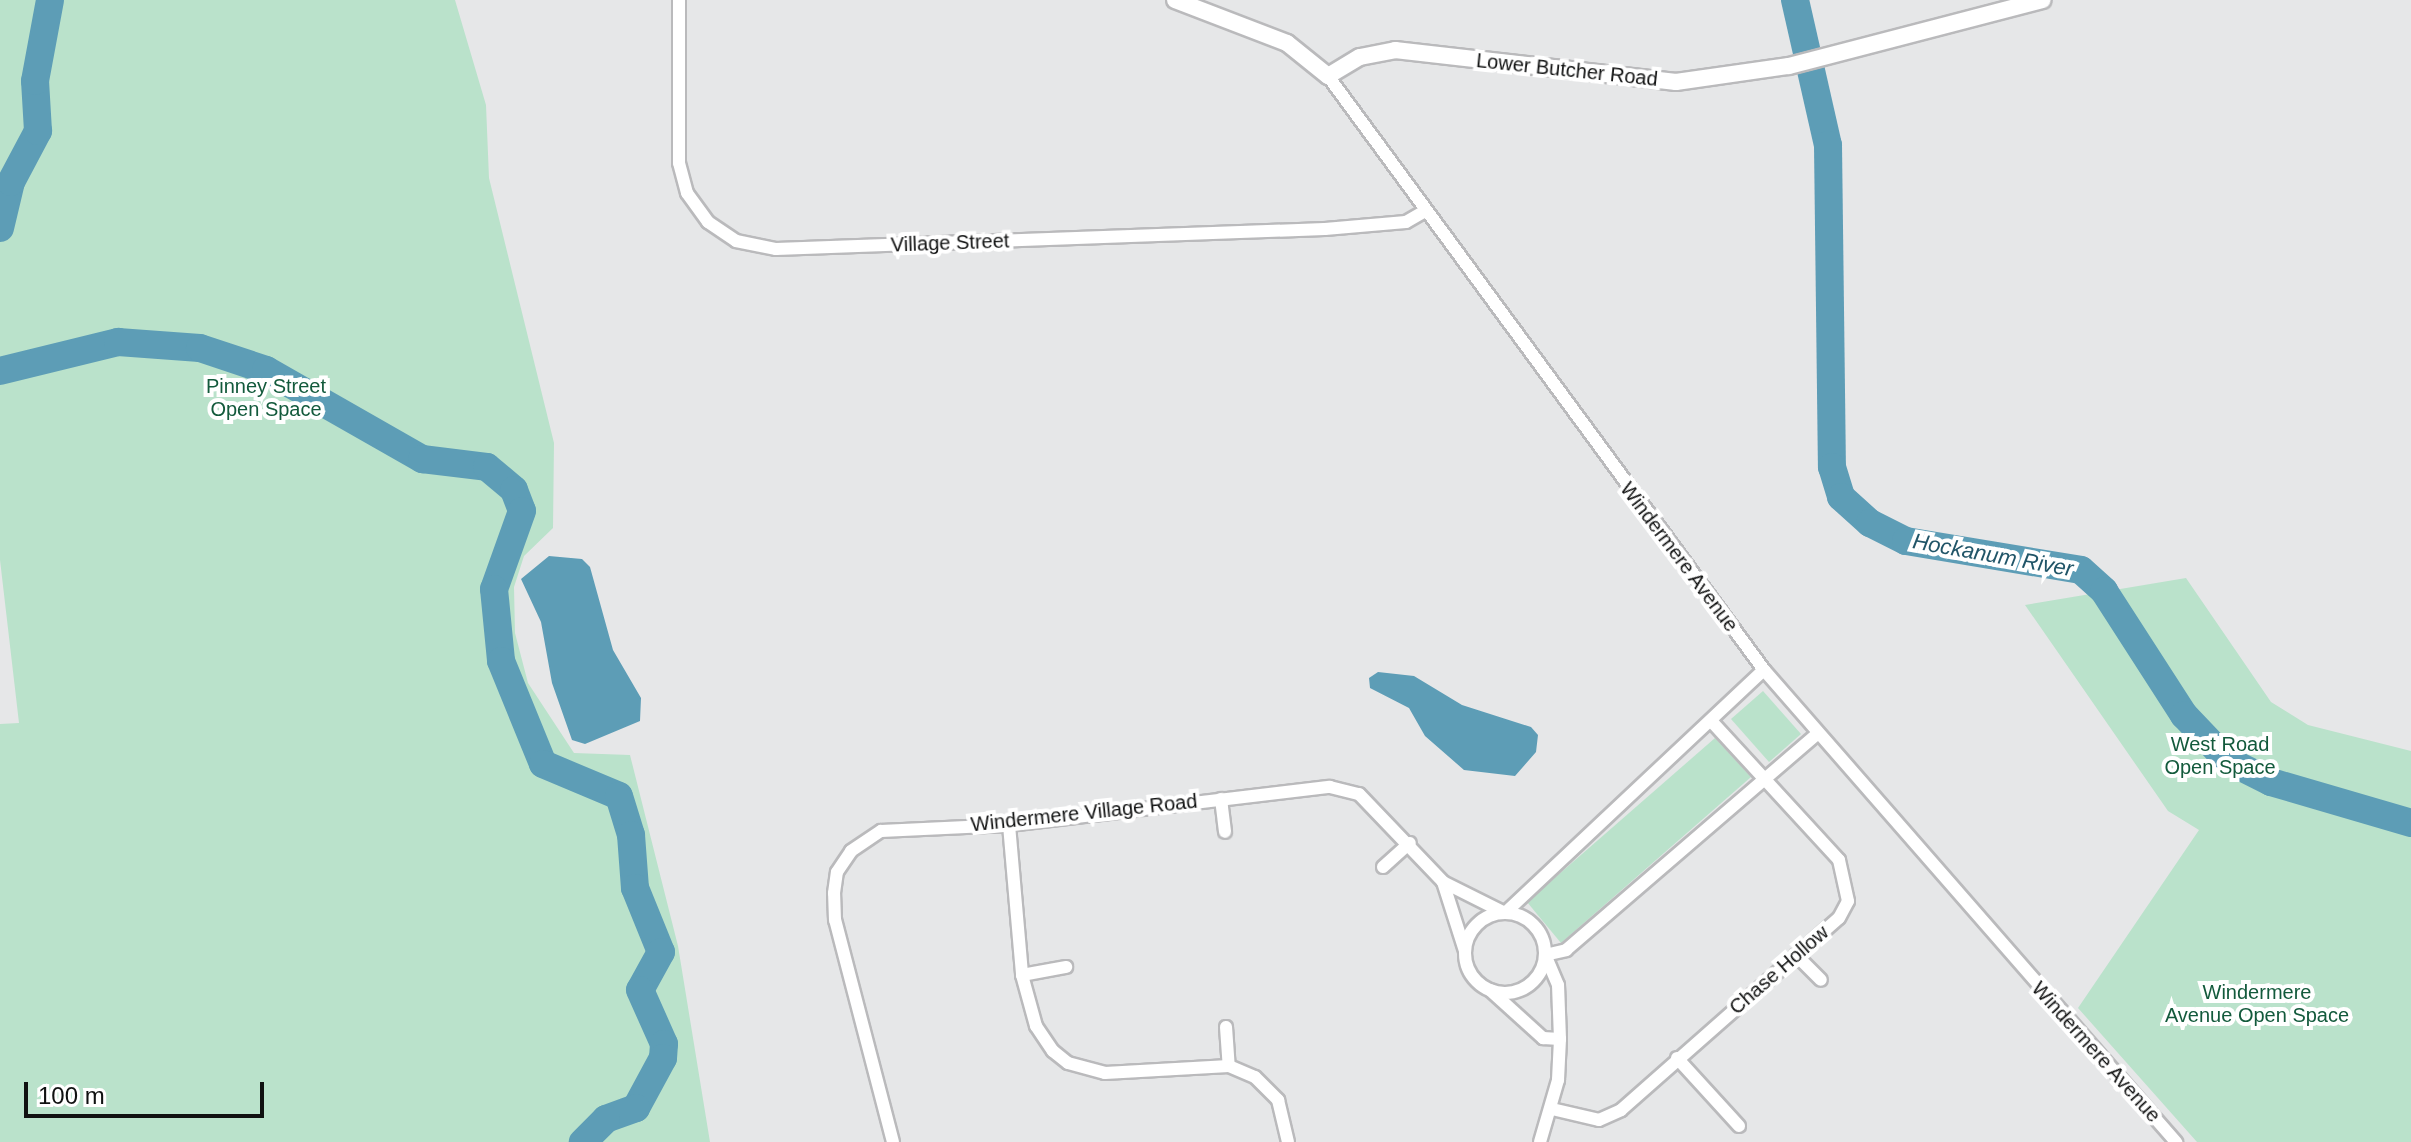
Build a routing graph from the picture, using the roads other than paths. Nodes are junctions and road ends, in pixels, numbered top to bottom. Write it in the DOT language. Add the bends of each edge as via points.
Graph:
graph roads {
  1 [pos="679,0"];
  2 [pos="1175,0"];
  3 [pos="2043,0"];
  4 [pos="1328,76"];
  5 [pos="1425,211"];
  6 [pos="1764,670"];
  7 [pos="1711,721"];
  8 [pos="1816,735"];
  9 [pos="1766,777"];
  10 [pos="1221,799"];
  11 [pos="1009,825"];
  12 [pos="1225,832"];
  13 [pos="1410,843"];
  14 [pos="1383,867"];
  15 [pos="1443,882"];
  16 [pos="1505,913"];
  17 [pos="1465,951"];
  18 [pos="1545,955"];
  19 [pos="1796,955"];
  20 [pos="1066,967"];
  21 [pos="1022,975"];
  22 [pos="1821,980"];
  23 [pos="1490,990"];
  24 [pos="1226,1027"];
  25 [pos="1560,1039"];
  26 [pos="1677,1058"];
  27 [pos="1229,1066"];
  28 [pos="1552,1109"];
  29 [pos="1739,1126"];
  30 [pos="893,1142"];
  31 [pos="1288,1142"];
  32 [pos="1540,1142"];
  33 [pos="2176,1142"];
  1 -- 5 [label="street, Village Street" via="679,163 701,212 736,241 787,249 1325,229 1406,222"];
  2 -- 4 [label="street, Windermere Avenue" via="1287,43"];
  3 -- 4 [label="street, Lower Butcher Road" via="1789,66 1676,82 1395,50 1360,57"];
  4 -- 5 [label="street, Windermere Avenue"];
  5 -- 6 [label="street, Windermere Avenue"];
  6 -- 7 [label="street"];
  6 -- 8 [label="street, Windermere Avenue"];
  7 -- 9 [label="street, Chase Hollow"];
  7 -- 16 [label="street"];
  8 -- 9 [label="street"];
  8 -- 33 [label="street, Windermere Avenue"];
  9 -- 18 [label="street" via="1566,950"];
  9 -- 19 [label="street, Chase Hollow" via="1848,878 1848,901 1839,918"];
  10 -- 11 [label="street, Windermere Village Road"];
  10 -- 12 [label="street"];
  10 -- 13 [label="street, Windermere Village Road" via="1330,787 1359,794"];
  11 -- 21 [label="street"];
  11 -- 30 [label="street, Windermere Village Road" via="881,831 851,851 837,872 835,920"];
  13 -- 14 [label="street"];
  13 -- 15 [label="street, Windermere Village Road"];
  15 -- 16 [label="street, Windermere Village Road"];
  15 -- 17 [label="street, Windermere Village Road"];
  16 -- 17 [label="street" via="1482,920"];
  16 -- 18 [label="street, Windermere Village Road" via="1539,930"];
  17 -- 23 [label="street, Windermere Village Road" via="1471,974"];
  18 -- 23 [label="street" via="1527,987"];
  18 -- 25 [label="street, Windermere Village Road" via="1558,985"];
  19 -- 22 [label="street"];
  19 -- 26 [label="street, Chase Hollow"];
  20 -- 21 [label="street"];
  21 -- 27 [label="street" via="1036,1026 1068,1063 1105,1073"];
  23 -- 25 [label="street, Windermere Village Road" via="1543,1038"];
  24 -- 27 [label="street"];
  25 -- 28 [label="street, Windermere Village Road"];
  26 -- 28 [label="street, Chase Hollow" via="1621,1110 1599,1120"];
  26 -- 29 [label="street"];
  27 -- 31 [label="street" via="1255,1077 1278,1100"];
  28 -- 32 [label="street, Windermere Village Road"];
}
